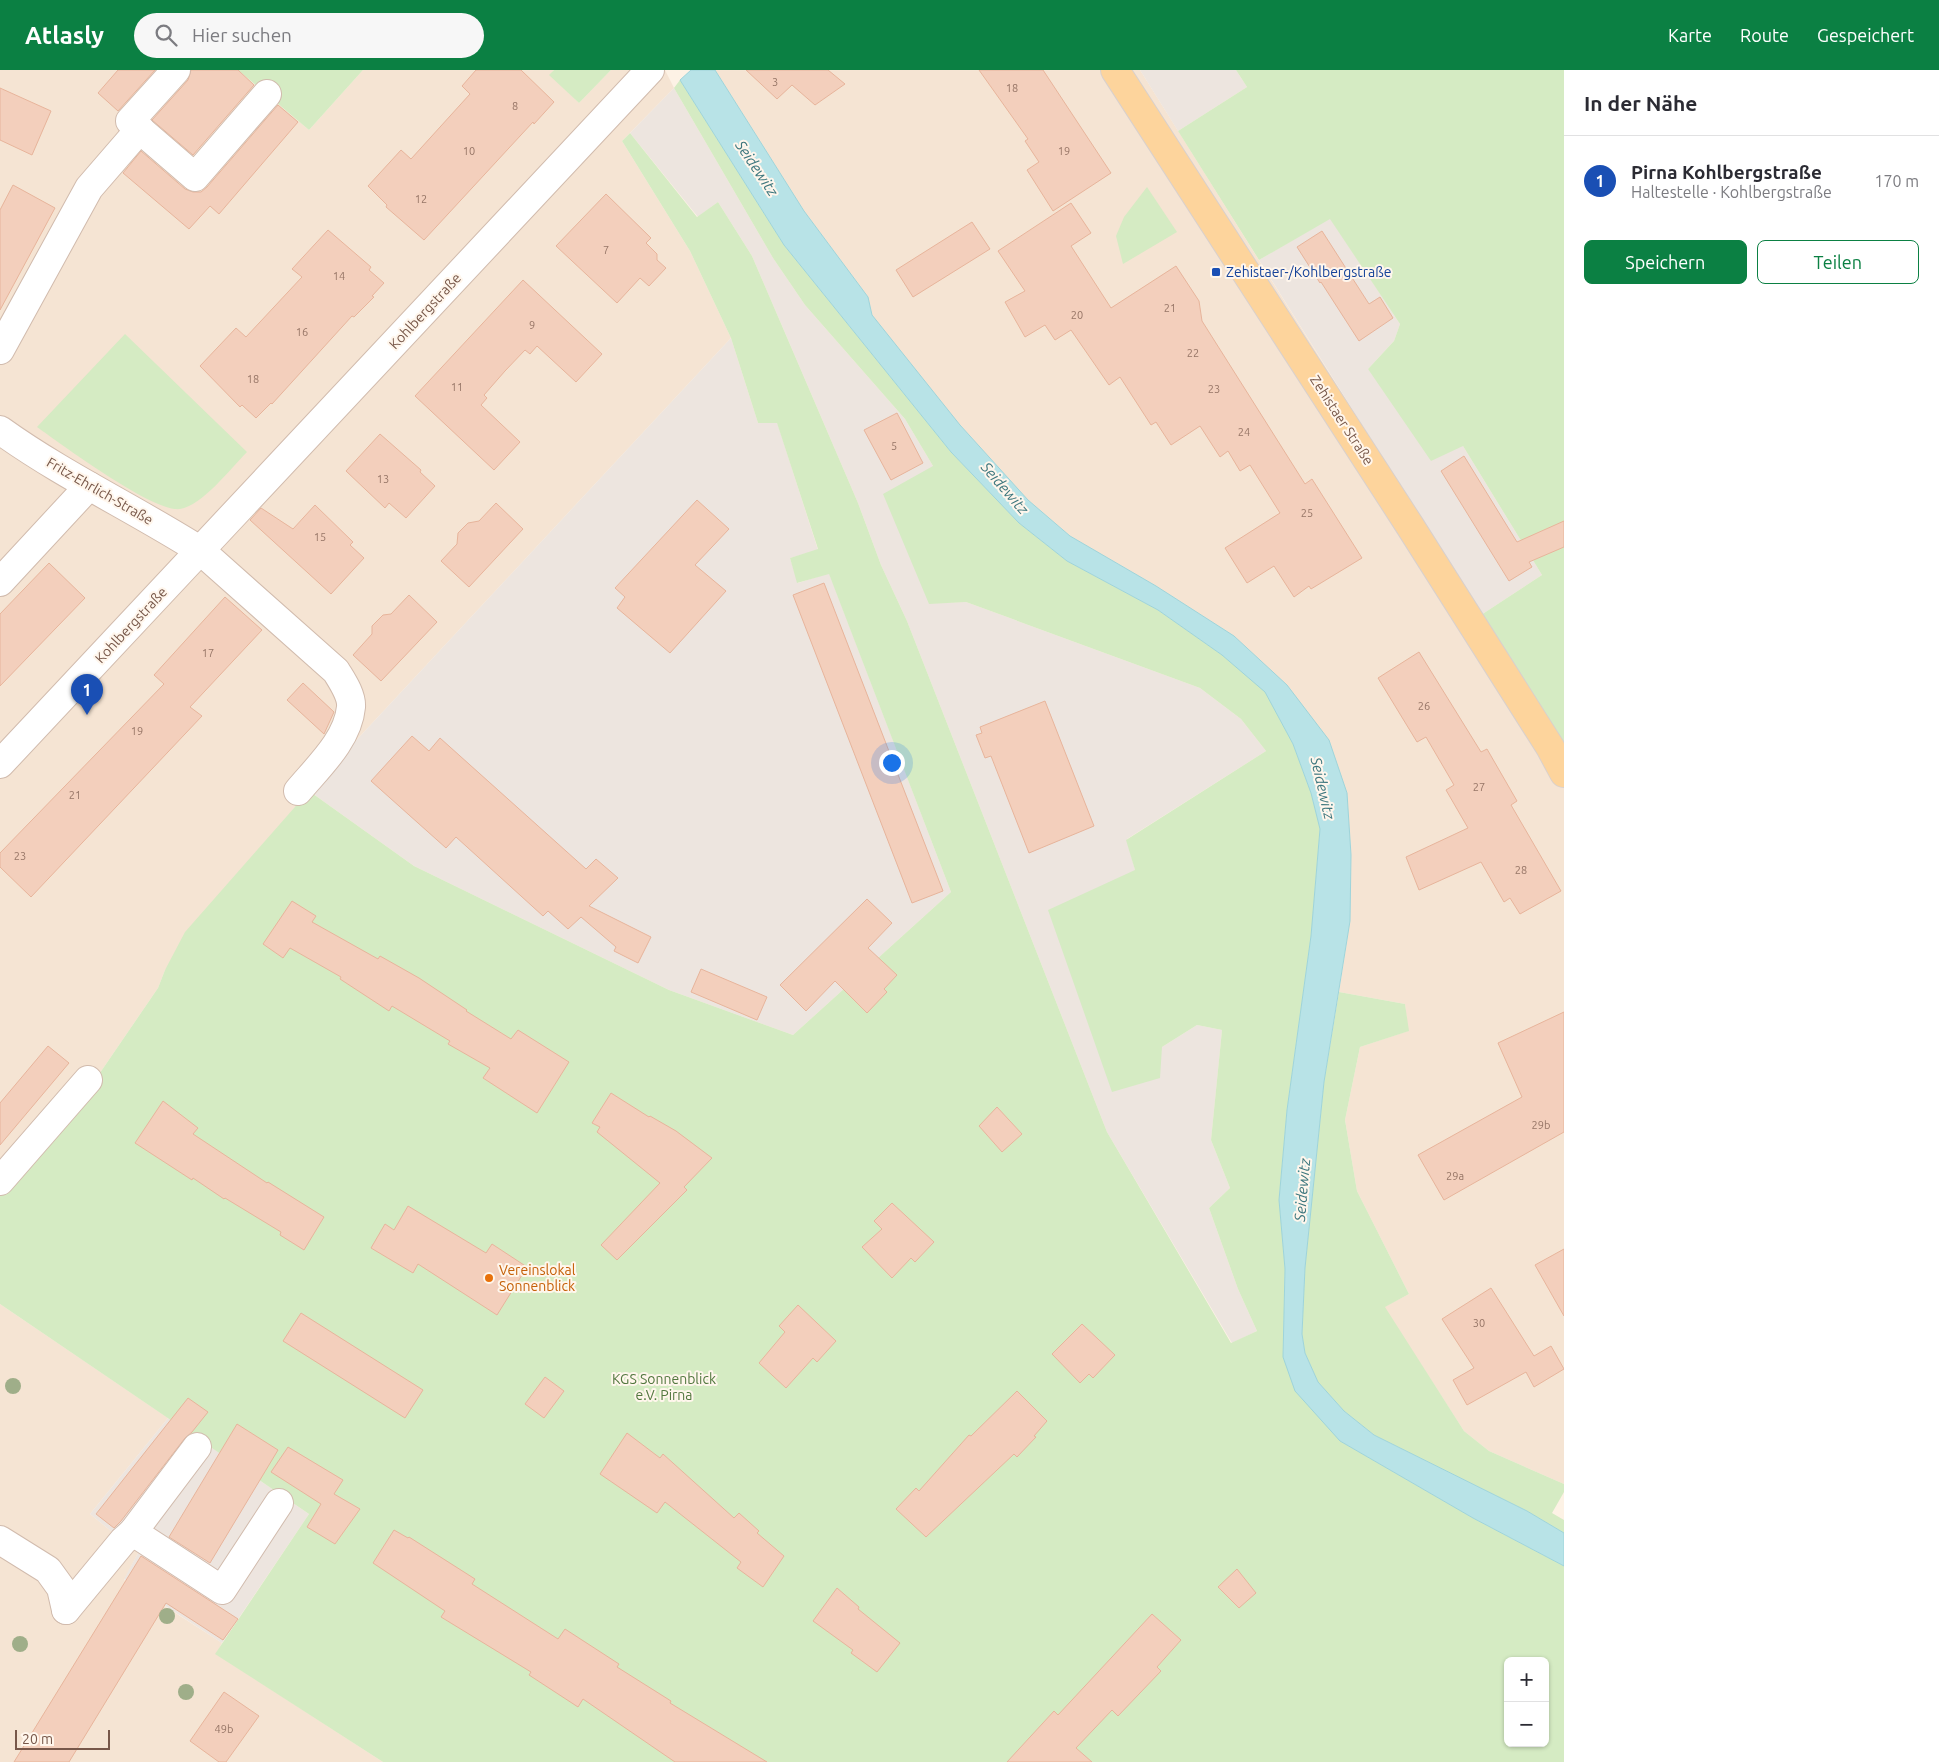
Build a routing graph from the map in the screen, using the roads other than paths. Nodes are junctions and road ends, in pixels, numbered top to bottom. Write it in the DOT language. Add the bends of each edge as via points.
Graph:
graph roads {
  1 [pos="176,70"];
  2 [pos="650,70"];
  3 [pos="1115,70"];
  4 [pos="267,94"];
  5 [pos="140,129"];
  6 [pos="0,350"];
  7 [pos="0,430"];
  8 [pos="89,486"];
  9 [pos="201,551"];
  10 [pos="0,582"];
  11 [pos="0,764"];
  12 [pos="1564,773"];
  13 [pos="298,791"];
  14 [pos="88,1080"];
  15 [pos="0,1181"];
  16 [pos="197,1447"];
  17 [pos="279,1502"];
  18 [pos="133,1532"];
  19 [pos="0,1540"];
  1 -- 5 [label="street" via="130,121"];
  2 -- 9 [label="street, Kohlbergstraße"];
  3 -- 12 [label="main road, Zehistaer Straße" via="1410,526"];
  4 -- 5 [label="street" via="195,178"];
  5 -- 6 [label="street" via="89,188"];
  7 -- 8 [label="street, Fritz-Ehrlich-Straße"];
  8 -- 9 [label="street, Fritz-Ehrlich-Straße"];
  8 -- 10 [label="street"];
  9 -- 11 [label="street, Kohlbergstraße"];
  9 -- 13 [label="street" via="336,671 346,689 351,706 342,737"];
  14 -- 15 [label="street"];
  16 -- 18 [label="street"];
  17 -- 18 [label="street" via="222,1590"];
  18 -- 19 [label="street" via="66,1610 61,1588 48,1570"];
}
